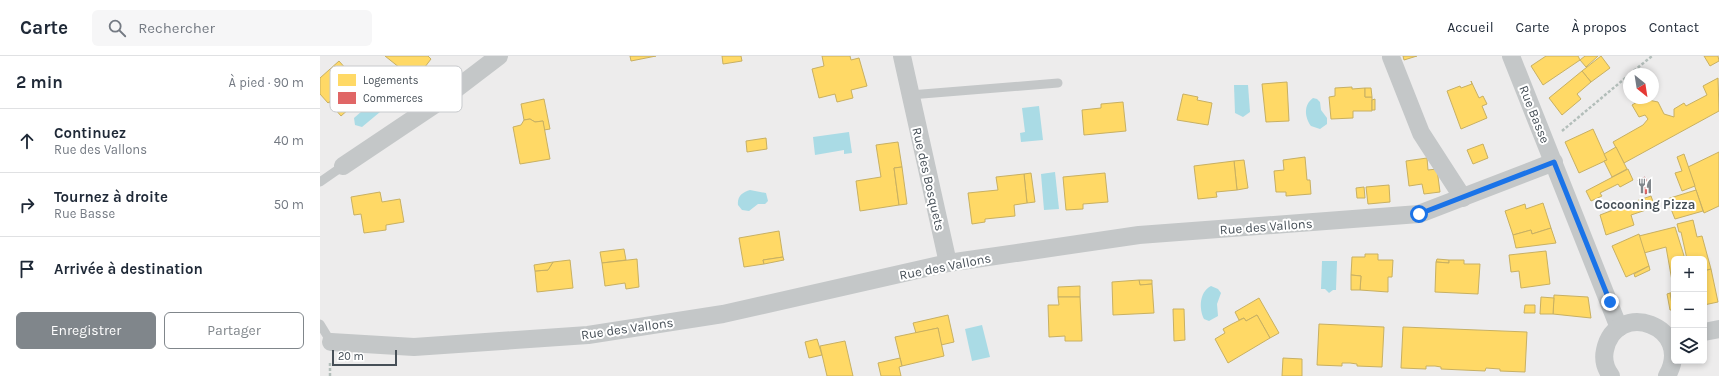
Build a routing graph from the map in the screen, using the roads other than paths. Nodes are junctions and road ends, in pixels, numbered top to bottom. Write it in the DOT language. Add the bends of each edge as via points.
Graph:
graph roads {
  1 [pos="902,56"];
  2 [pos="1512,56"];
  3 [pos="1391,57"];
  4 [pos="493,58"];
  5 [pos="462,83"];
  6 [pos="1058,83"];
  7 [pos="910,95"];
  8 [pos="424,112"];
  9 [pos="1554,162"];
  10 [pos="343,166"];
  11 [pos="320,182"];
  12 [pos="1464,198"];
  13 [pos="948,263"];
  14 [pos="320,324"];
  15 [pos="1619,328"];
  16 [pos="1719,329"];
  17 [pos="1707,331"];
  18 [pos="1671,340"];
  19 [pos="331,342"];
  20 [pos="1673,364"];
  21 [pos="1611,376"];
  22 [pos="1667,376"];
  1 -- 7 [label="street, Rue des Bosquets"];
  2 -- 9 [label="street, Rue Basse"];
  3 -- 12 [label="street" via="1422,133"];
  4 -- 5 [label="street"];
  6 -- 7 [label="lane"];
  7 -- 13 [label="street, Rue des Bosquets"];
  8 -- 10 [label="street"];
  9 -- 12 [label="street, Rue des Vallons"];
  9 -- 15 [label="street, Rue Basse"];
  10 -- 11 [label="lane"];
  12 -- 13 [label="street, Rue des Vallons" via="1419,214 1138,235"];
  13 -- 19 [label="street, Rue des Vallons" via="723,314 588,335 414,348"];
  14 -- 19 [label="lane"];
  15 -- 18 [label="street" via="1630,323 1642,322 1654,325"];
  15 -- 21 [label="street" via="1609,339 1604,354 1605,365"];
  16 -- 17 [label="street"];
  20 -- 22 [label="street"];
}
